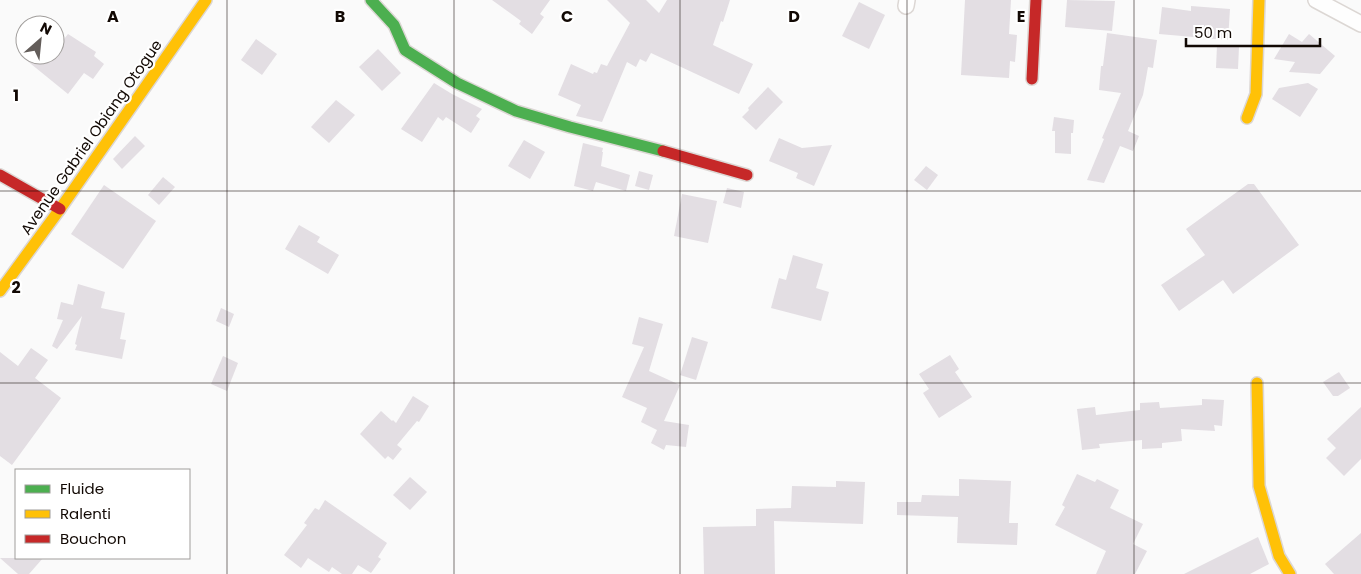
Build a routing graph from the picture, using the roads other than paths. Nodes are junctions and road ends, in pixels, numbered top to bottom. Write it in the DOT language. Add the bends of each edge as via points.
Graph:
graph roads {
  1 [pos="206,0"];
  2 [pos="371,0"];
  3 [pos="1036,0"];
  4 [pos="1259,0"];
  5 [pos="1316,0"];
  6 [pos="1361,24"];
  7 [pos="1032,79"];
  8 [pos="1247,118"];
  9 [pos="0,175"];
  10 [pos="748,175"];
  11 [pos="60,209"];
  12 [pos="0,291"];
  13 [pos="1257,383"];
  14 [pos="1290,574"];
  1 -- 11 [label="street, Avenue Gabriel Obiang Otogue"];
  2 -- 10 [label="street" via="394,25 405,50 457,83 507,107"];
  3 -- 7 [label="street"];
  4 -- 8 [label="street" via="1256,94"];
  5 -- 6 [label="street"];
  9 -- 11 [label="street"];
  11 -- 12 [label="street, Avenue Gabriel Obiang Otogue"];
  13 -- 14 [label="street" via="1259,486 1279,556"];
}
